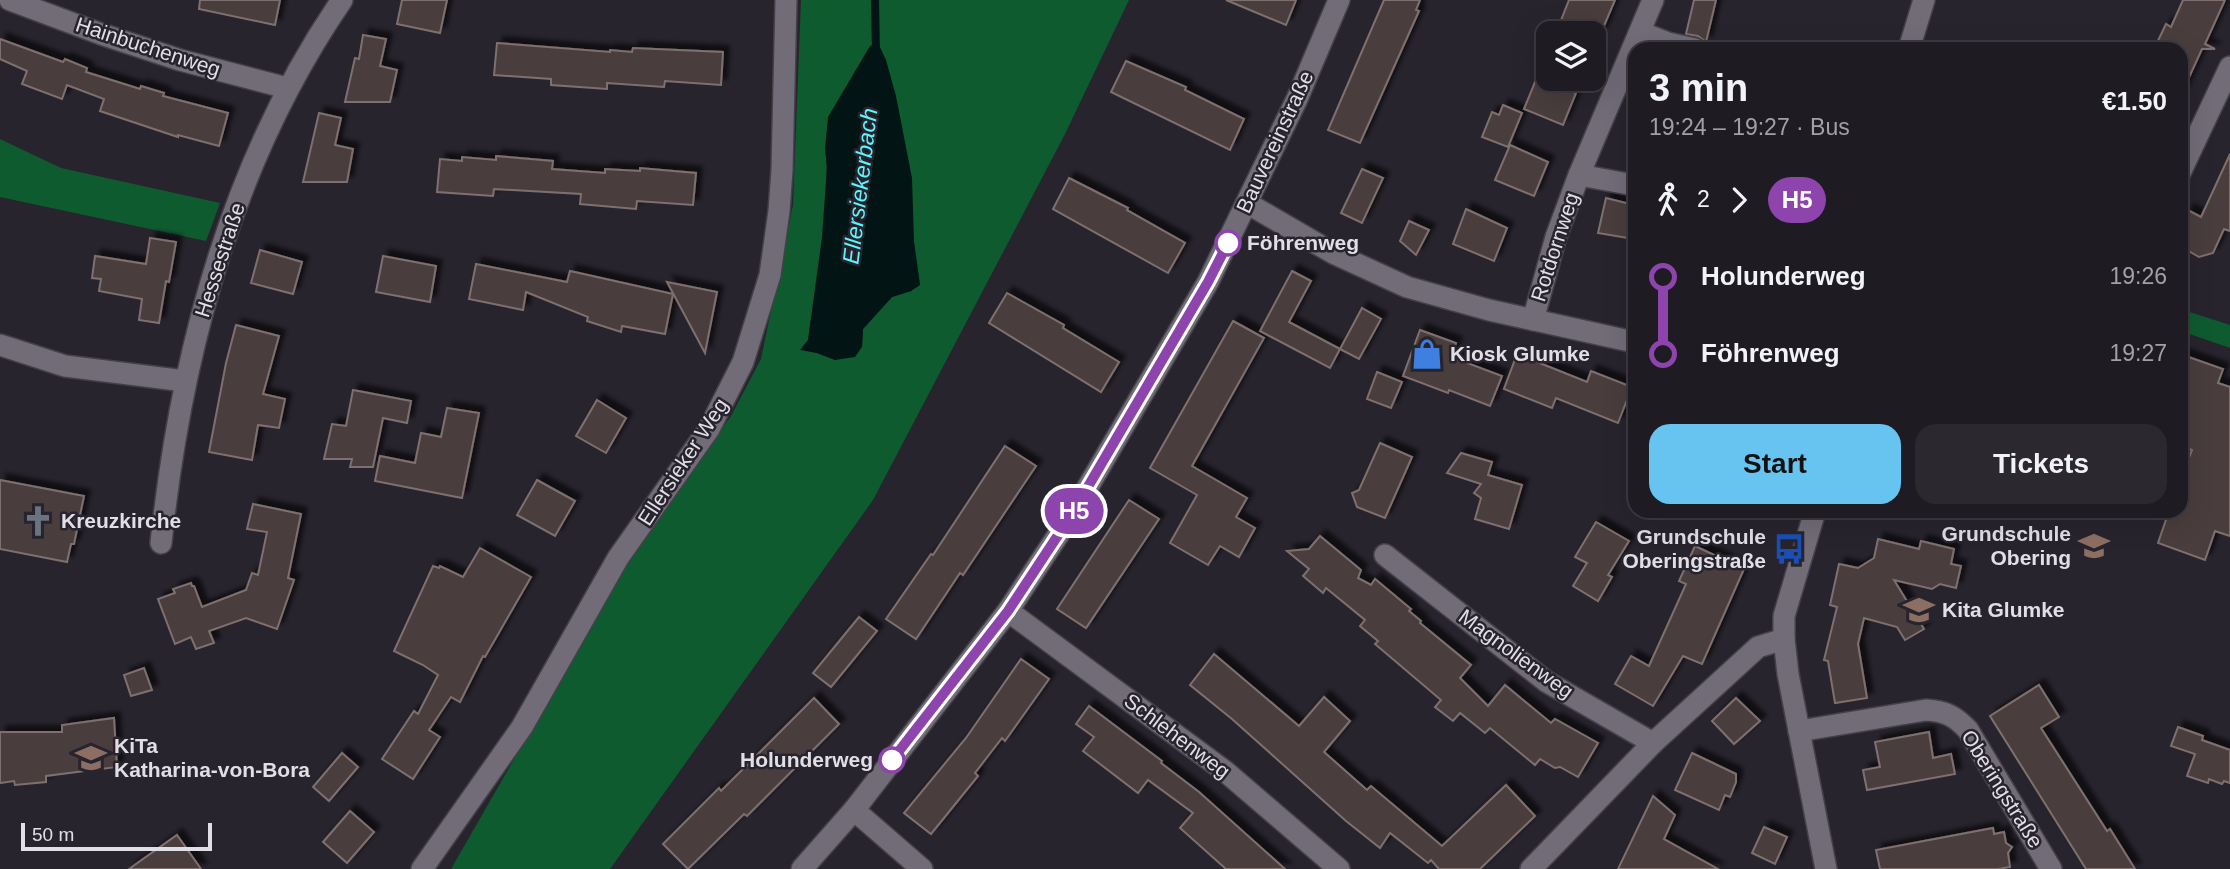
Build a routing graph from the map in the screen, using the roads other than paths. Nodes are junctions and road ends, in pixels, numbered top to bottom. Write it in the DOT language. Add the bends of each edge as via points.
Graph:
graph roads {
  1 [pos="10,0"];
  2 [pos="342,0"];
  3 [pos="786,0"];
  4 [pos="1339,0"];
  5 [pos="1653,0"];
  6 [pos="1924,0"];
  7 [pos="1640,32"];
  8 [pos="1636,42"];
  9 [pos="1665,42"];
  10 [pos="1911,42"];
  11 [pos="1628,60"];
  12 [pos="2230,67"];
  13 [pos="288,88"];
  14 [pos="2188,156"];
  15 [pos="1579,175"];
  16 [pos="1628,184"];
  17 [pos="1247,203"];
  18 [pos="1533,320"];
  19 [pos="1628,341"];
  20 [pos="0,345"];
  21 [pos="185,381"];
  22 [pos="1813,518"];
  23 [pos="160,543"];
  24 [pos="1385,555"];
  25 [pos="1008,611"];
  26 [pos="1784,639"];
  27 [pos="1799,731"];
  28 [pos="1653,743"];
  29 [pos="854,810"];
  30 [pos="422,869"];
  31 [pos="802,869"];
  32 [pos="922,869"];
  33 [pos="1339,869"];
  34 [pos="1531,869"];
  35 [pos="1826,869"];
  36 [pos="2051,869"];
  1 -- 13 [label="street, Hainbuchenweg" via="180,60"];
  2 -- 13 [label="street, Hessestraße"];
  3 -- 30 [label="street, Ellersieker Weg" via="779,211 769,275 743,362 709,429 618,558 522,727"];
  4 -- 17 [label="street, Bauvereinstraße"];
  5 -- 7 [label="street, Rotdornweg"];
  6 -- 10 [label="street"];
  7 -- 8 [label="street, Rotdornweg"];
  7 -- 9 [label="street"];
  11 -- 15 [label="street, Rotdornweg"];
  12 -- 14 [label="street"];
  13 -- 21 [label="street, Hessestraße" via="232,218"];
  15 -- 16 [label="street, Rotdornweg"];
  15 -- 18 [label="street, Rotdornweg"];
  17 -- 18 [label="street" via="1333,253 1407,287"];
  17 -- 25 [label="street, Bauvereinstraße" via="1208,282 1072,514"];
  18 -- 19 [label="street"];
  20 -- 21 [label="street" via="65,366"];
  21 -- 23 [label="street, Hessestraße"];
  22 -- 26 [label="street" via="1784,616"];
  24 -- 28 [label="street, Magnolienweg" via="1548,682"];
  25 -- 29 [label="street, Bauvereinstraße"];
  25 -- 33 [label="street, Schlehenweg" via="1226,772"];
  26 -- 27 [label="street"];
  26 -- 28 [label="street" via="1758,647"];
  27 -- 35 [label="street"];
  27 -- 36 [label="street, Oberingstraße" via="1943,711 1968,730"];
  28 -- 34 [label="street"];
  29 -- 31 [label="street, Bauvereinstraße"];
  29 -- 32 [label="street"];
}
